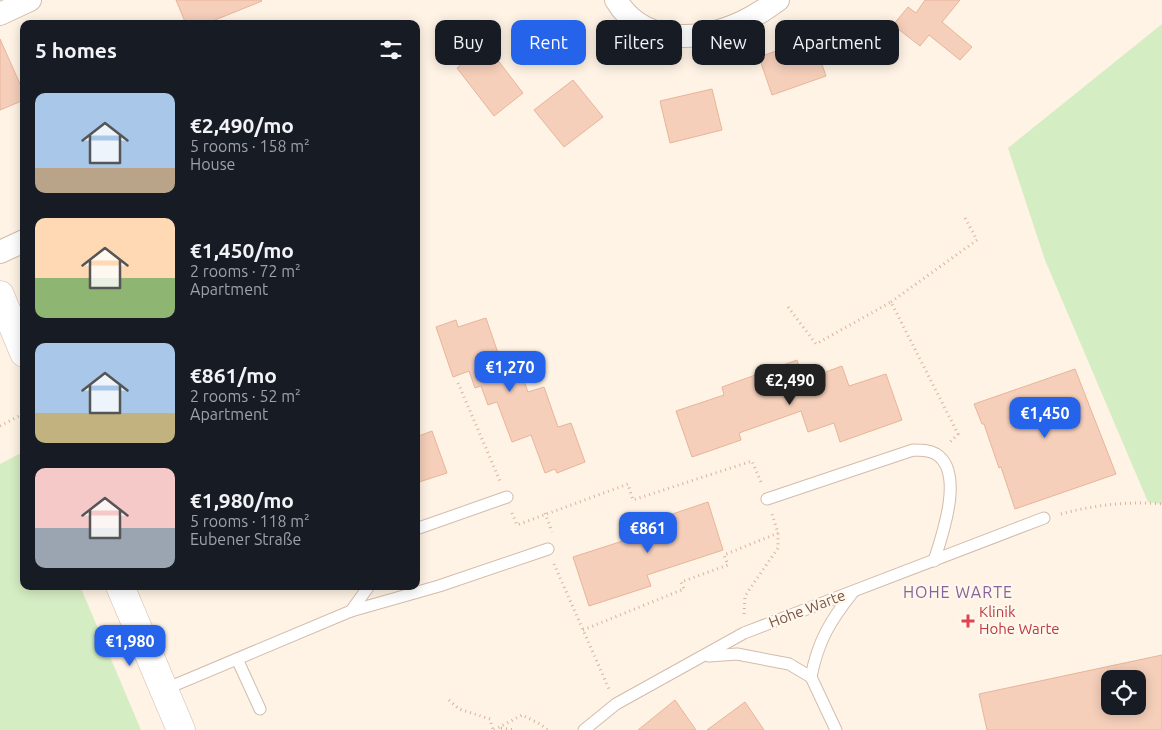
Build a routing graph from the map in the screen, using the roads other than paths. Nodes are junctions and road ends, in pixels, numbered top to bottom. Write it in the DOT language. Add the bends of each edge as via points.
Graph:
graph roads {
  1 [pos="30,0"];
  2 [pos="616,0"];
  3 [pos="778,0"];
  4 [pos="0,14"];
  5 [pos="20,244"];
  6 [pos="0,252"];
  7 [pos="0,295"];
  8 [pos="20,343"];
  9 [pos="507,497"];
  10 [pos="767,499"];
  11 [pos="1044,518"];
  12 [pos="420,528"];
  13 [pos="548,549"];
  14 [pos="934,561"];
  15 [pos="122,590"];
  16 [pos="366,590"];
  17 [pos="854,591"];
  18 [pos="351,611"];
  19 [pos="704,657"];
  20 [pos="237,659"];
  21 [pos="811,677"];
  22 [pos="163,690"];
  23 [pos="260,709"];
  24 [pos="181,730"];
  25 [pos="584,730"];
  26 [pos="836,730"];
  1 -- 4 [label="street"];
  2 -- 3 [label="street" via="622,10 648,29 699,36 734,26"];
  5 -- 6 [label="street"];
  7 -- 8 [label="street"];
  9 -- 12 [label="lane"];
  10 -- 14 [label="lane" via="914,450 926,450 945,464 949,477 948,514"];
  11 -- 14 [label="lane, Hohe Warte"];
  13 -- 18 [label="lane" via="440,586"];
  14 -- 17 [label="lane, Hohe Warte"];
  15 -- 22 [label="street"];
  16 -- 18 [label="lane"];
  17 -- 19 [label="lane, Hohe Warte" via="744,633"];
  17 -- 21 [label="lane" via="825,632 816,652"];
  18 -- 20 [label="lane"];
  19 -- 21 [label="lane" via="737,654 763,658 789,664"];
  19 -- 25 [label="lane, Hohe Warte" via="616,704"];
  20 -- 22 [label="lane"];
  20 -- 23 [label="lane"];
  21 -- 26 [label="lane"];
  22 -- 24 [label="street"];
}
